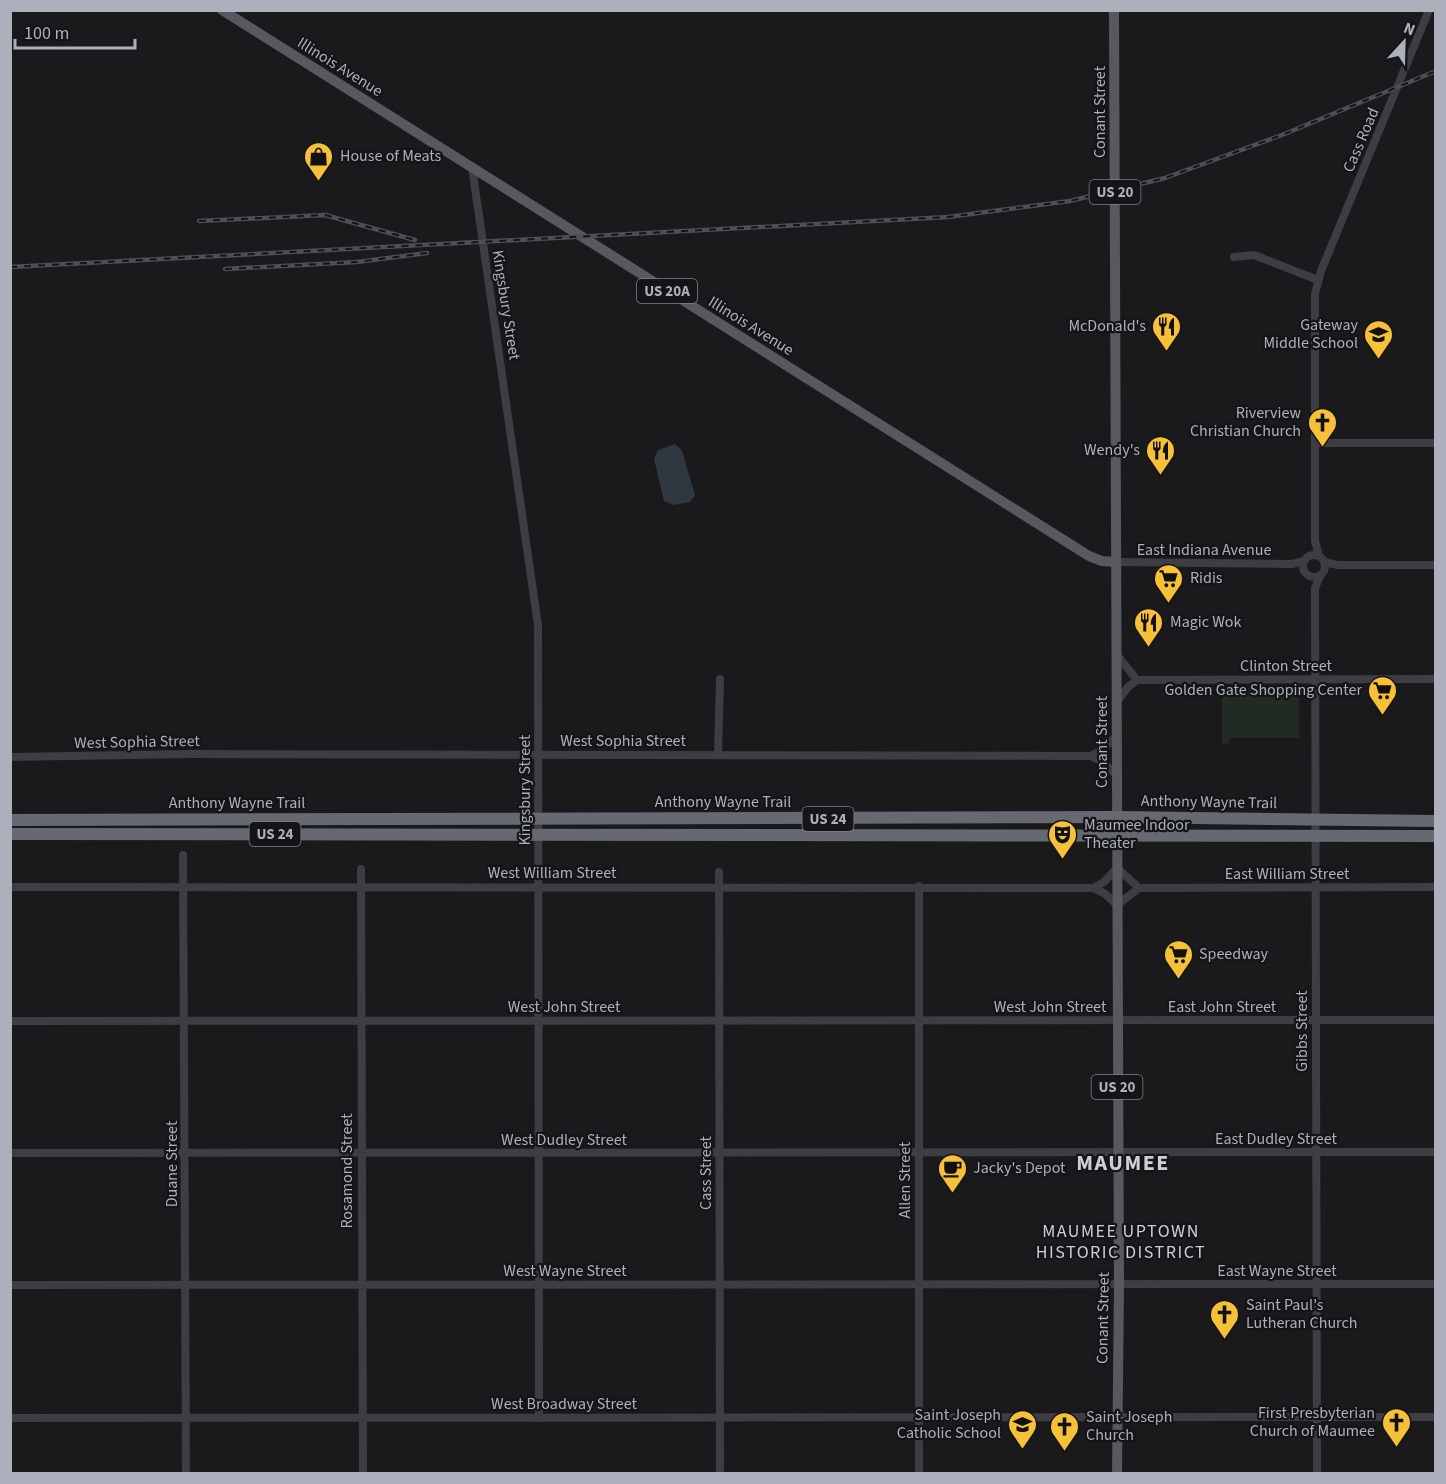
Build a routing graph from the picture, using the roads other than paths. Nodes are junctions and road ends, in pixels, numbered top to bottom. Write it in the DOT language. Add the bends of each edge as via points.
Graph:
graph roads {
  1 [pos="222,10"];
  2 [pos="1114,10"];
  3 [pos="1429,10"];
  4 [pos="472,167"];
  5 [pos="1234,257"];
  6 [pos="1318,280"];
  7 [pos="1315,443"];
  8 [pos="1436,443"];
  9 [pos="1315,541"];
  10 [pos="1307,558"];
  11 [pos="1116,562"];
  12 [pos="1292,564"];
  13 [pos="1436,565"];
  14 [pos="1322,566"];
  15 [pos="1306,573"];
  16 [pos="1315,588"];
  17 [pos="1117,655"];
  18 [pos="720,679"];
  19 [pos="1316,679"];
  20 [pos="1436,679"];
  21 [pos="1137,680"];
  22 [pos="1116,703"];
  23 [pos="1117,736"];
  24 [pos="538,755"];
  25 [pos="718,755"];
  26 [pos="1091,756"];
  27 [pos="10,757"];
  28 [pos="1117,776"];
  29 [pos="1117,818"];
  30 [pos="538,819"];
  31 [pos="10,820"];
  32 [pos="1316,820"];
  33 [pos="1436,821"];
  34 [pos="10,834"];
  35 [pos="539,834"];
  36 [pos="1117,834"];
  37 [pos="1316,835"];
  38 [pos="1436,836"];
  39 [pos="183,855"];
  40 [pos="1117,868"];
  41 [pos="361,869"];
  42 [pos="719,872"];
  43 [pos="10,886"];
  44 [pos="361,886"];
  45 [pos="919,886"];
  46 [pos="183,887"];
  47 [pos="539,887"];
  48 [pos="719,887"];
  49 [pos="1436,887"];
  50 [pos="1093,888"];
  51 [pos="1139,888"];
  52 [pos="1315,888"];
  53 [pos="1117,905"];
  54 [pos="919,1020"];
  55 [pos="1117,1020"];
  56 [pos="1316,1020"];
  57 [pos="1436,1020"];
  58 [pos="10,1021"];
  59 [pos="186,1021"];
  60 [pos="361,1021"];
  61 [pos="539,1021"];
  62 [pos="720,1021"];
  63 [pos="1316,1152"];
  64 [pos="1436,1152"];
  65 [pos="10,1153"];
  66 [pos="186,1153"];
  67 [pos="361,1153"];
  68 [pos="918,1153"];
  69 [pos="1118,1153"];
  70 [pos="539,1154"];
  71 [pos="720,1154"];
  72 [pos="1436,1284"];
  73 [pos="10,1285"];
  74 [pos="186,1285"];
  75 [pos="361,1285"];
  76 [pos="539,1285"];
  77 [pos="720,1285"];
  78 [pos="918,1285"];
  79 [pos="1119,1285"];
  80 [pos="1316,1285"];
  81 [pos="919,1417"];
  82 [pos="1317,1417"];
  83 [pos="1436,1417"];
  84 [pos="10,1418"];
  85 [pos="361,1418"];
  86 [pos="539,1418"];
  87 [pos="720,1418"];
  88 [pos="1117,1418"];
  89 [pos="185,1419"];
  90 [pos="186,1473"];
  91 [pos="363,1473"];
  92 [pos="720,1473"];
  93 [pos="919,1473"];
  94 [pos="1117,1473"];
  95 [pos="1317,1473"];
  1 -- 4 [label="main road, Illinois Avenue / US 20A"];
  2 -- 11 [label="main road, Conant Street / US 20"];
  3 -- 6 [label="street, Cass Road"];
  4 -- 11 [label="main road, Illinois Avenue / US 20A" via="1089,556"];
  4 -- 24 [label="street, Kingsbury Street" via="538,625"];
  5 -- 6 [label="street" via="1254,255"];
  6 -- 7 [label="street" via="1314,305"];
  7 -- 8 [label="street"];
  7 -- 9 [label="street"];
  9 -- 10 [label="street"];
  9 -- 14 [label="street"];
  10 -- 12 [label="street, East Indiana Avenue"];
  10 -- 14 [label="street, East Indiana Avenue"];
  10 -- 15 [label="street"];
  11 -- 12 [label="street, East Indiana Avenue"];
  11 -- 17 [label="main road, Conant Street / US 20"];
  12 -- 15 [label="street, East Indiana Avenue"];
  13 -- 14 [label="street"];
  14 -- 15 [label="street"];
  14 -- 16 [label="street, Gibbs Street"];
  15 -- 16 [label="street, Gibbs Street"];
  16 -- 19 [label="street, Gibbs Street"];
  17 -- 21 [label="street"];
  17 -- 22 [label="main road, Conant Street / US 20"];
  18 -- 25 [label="street"];
  19 -- 20 [label="street, Clinton Street"];
  19 -- 21 [label="street, Clinton Street"];
  19 -- 32 [label="street, Gibbs Street"];
  21 -- 22 [label="street"];
  22 -- 23 [label="main road, Conant Street / US 20"];
  23 -- 26 [label="street"];
  23 -- 28 [label="main road, Conant Street / US 20"];
  24 -- 25 [label="street, West Sophia Street"];
  24 -- 27 [label="street, West Sophia Street"];
  24 -- 30 [label="street, Kingsbury Street"];
  25 -- 26 [label="street, West Sophia Street"];
  26 -- 28 [label="street"];
  28 -- 29 [label="main road, Conant Street / US 20"];
  29 -- 30 [label="highway, Anthony Wayne Trail / US 24"];
  29 -- 32 [label="highway, Anthony Wayne Trail / US 24"];
  29 -- 36 [label="main road, Conant Street / US 20"];
  30 -- 31 [label="highway, Anthony Wayne Trail / US 24"];
  30 -- 35 [label="street, Kingsbury Street"];
  32 -- 33 [label="highway, Anthony Wayne Trail / US 24"];
  32 -- 37 [label="street, Gibbs Street"];
  34 -- 35 [label="highway, Anthony Wayne Trail / US 24"];
  35 -- 36 [label="highway, Anthony Wayne Trail / US 24"];
  35 -- 47 [label="street, Kingsbury Street"];
  36 -- 37 [label="highway, Anthony Wayne Trail / US 24"];
  36 -- 40 [label="main road, Conant Street / US 20"];
  37 -- 38 [label="highway, Anthony Wayne Trail / US 24"];
  37 -- 52 [label="street, Gibbs Street"];
  39 -- 46 [label="street, Duane Street"];
  40 -- 50 [label="street"];
  40 -- 51 [label="street"];
  40 -- 53 [label="main road, Conant Street / US 20"];
  41 -- 44 [label="street, Rosamond Street"];
  42 -- 48 [label="street, Cass Street"];
  43 -- 46 [label="street, West William Street"];
  44 -- 46 [label="street, West William Street"];
  44 -- 47 [label="street, West William Street"];
  44 -- 60 [label="street, Rosamond Street"];
  45 -- 48 [label="street, West William Street"];
  45 -- 50 [label="street, West William Street"];
  45 -- 54 [label="street, Allen Street"];
  46 -- 59 [label="street, Duane Street"];
  47 -- 48 [label="street, West William Street"];
  47 -- 61 [label="street, Kingsbury Street"];
  48 -- 62 [label="street, Cass Street"];
  49 -- 52 [label="street, East William Street"];
  50 -- 53 [label="street"];
  51 -- 52 [label="street, East William Street"];
  51 -- 53 [label="street"];
  52 -- 56 [label="street, Gibbs Street"];
  53 -- 55 [label="main road, Conant Street / US 20"];
  54 -- 55 [label="street, West John Street"];
  54 -- 62 [label="street, West John Street"];
  54 -- 68 [label="street, Allen Street"];
  55 -- 56 [label="street, East John Street"];
  55 -- 69 [label="main road, Conant Street / US 20"];
  56 -- 57 [label="street, East John Street"];
  56 -- 63 [label="street, Gibbs Street"];
  58 -- 59 [label="street, West John Street"];
  59 -- 60 [label="street, West John Street"];
  59 -- 66 [label="street, Duane Street"];
  60 -- 61 [label="street, West John Street"];
  60 -- 67 [label="street, Rosamond Street"];
  61 -- 62 [label="street, West John Street"];
  61 -- 70 [label="street, Kingsbury Street"];
  62 -- 71 [label="street, Cass Street"];
  63 -- 64 [label="street, East Dudley Street"];
  63 -- 69 [label="street, East Dudley Street"];
  63 -- 80 [label="street, Gibbs Street"];
  65 -- 66 [label="street, West Dudley Street"];
  66 -- 67 [label="street, West Dudley Street"];
  66 -- 74 [label="street, Duane Street"];
  67 -- 70 [label="street, West Dudley Street"];
  67 -- 75 [label="street, Rosamond Street"];
  68 -- 69 [label="street, West Dudley Street"];
  68 -- 71 [label="street, West Dudley Street"];
  68 -- 78 [label="street, Allen Street"];
  69 -- 79 [label="main road, Conant Street / US 20"];
  70 -- 71 [label="street, West Dudley Street"];
  70 -- 76 [label="street, Kingsbury Street"];
  71 -- 77 [label="street, Cass Street"];
  72 -- 80 [label="street, East Wayne Street"];
  73 -- 74 [label="street, West Wayne Street"];
  74 -- 75 [label="street, West Wayne Street"];
  74 -- 89 [label="street, Duane Street"];
  75 -- 76 [label="street, West Wayne Street"];
  75 -- 85 [label="street, Rosamond Street"];
  76 -- 77 [label="street, West Wayne Street"];
  76 -- 86 [label="street, Kingsbury Street"];
  77 -- 78 [label="street, West Wayne Street"];
  77 -- 87 [label="street, Cass Street"];
  78 -- 79 [label="street, West Wayne Street"];
  78 -- 81 [label="street, Allen Street"];
  79 -- 80 [label="street, East Wayne Street"];
  79 -- 88 [label="main road, Conant Street / US 20"];
  80 -- 82 [label="street, Gibbs Street"];
  81 -- 87 [label="street, West Broadway Street"];
  81 -- 88 [label="street, West Broadway Street"];
  81 -- 93 [label="street, Allen Street"];
  82 -- 83 [label="street, West Broadway Street"];
  82 -- 88 [label="street, West Broadway Street"];
  82 -- 95 [label="street, Gibbs Street"];
  84 -- 89 [label="street, West Broadway Street"];
  85 -- 86 [label="street, West Broadway Street"];
  85 -- 89 [label="street, West Broadway Street"];
  85 -- 91 [label="street, Rosamond Street"];
  86 -- 87 [label="street, West Broadway Street"];
  87 -- 92 [label="street, Cass Street"];
  88 -- 94 [label="main road, Conant Street / US 20"];
  89 -- 90 [label="street, Duane Street"];
}
